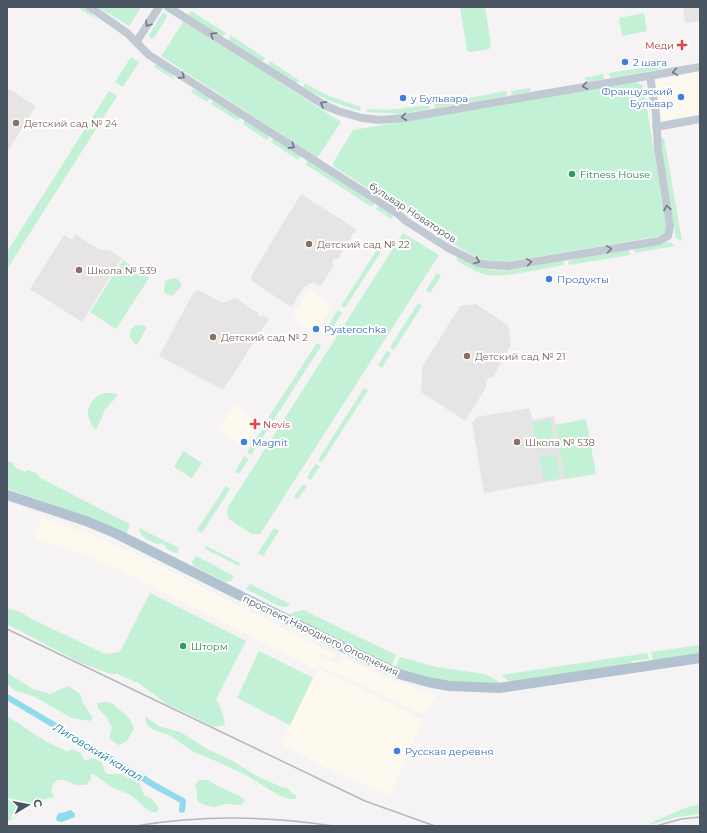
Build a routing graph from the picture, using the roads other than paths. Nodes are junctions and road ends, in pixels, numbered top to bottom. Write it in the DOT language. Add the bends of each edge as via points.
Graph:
graph roads {
  1 [pos="90,7"];
  2 [pos="159,7"];
  3 [pos="168,7"];
  4 [pos="137,41"];
  5 [pos="700,67"];
  6 [pos="650,76"];
  7 [pos="700,119"];
  8 [pos="656,127"];
  9 [pos="7,495"];
  10 [pos="7,501"];
  11 [pos="700,658"];
  12 [pos="700,664"];
  1 -- 4 [label="street, бульвар Новаторов"];
  2 -- 4 [label="street, one-way"];
  6 -- 3 [label="street, one-way" via="404,118 362,118 338,112 311,98"];
  4 -- 8 [label="street, бульвар Новаторов, one-way" via="149,54 448,248 478,263 488,265 508,266 664,239 670,232 670,226"];
  5 -- 6 [label="street, one-way"];
  6 -- 8 [label="street"];
  7 -- 8 [label="street"];
  9 -- 11 [label="main road, проспект Народного Ополчения" via="117,534 399,674 423,681 449,686 500,688"];
  10 -- 12 [label="main road, проспект Народного Ополчения" via="115,539 379,671 421,686 468,693 501,693"];
}
